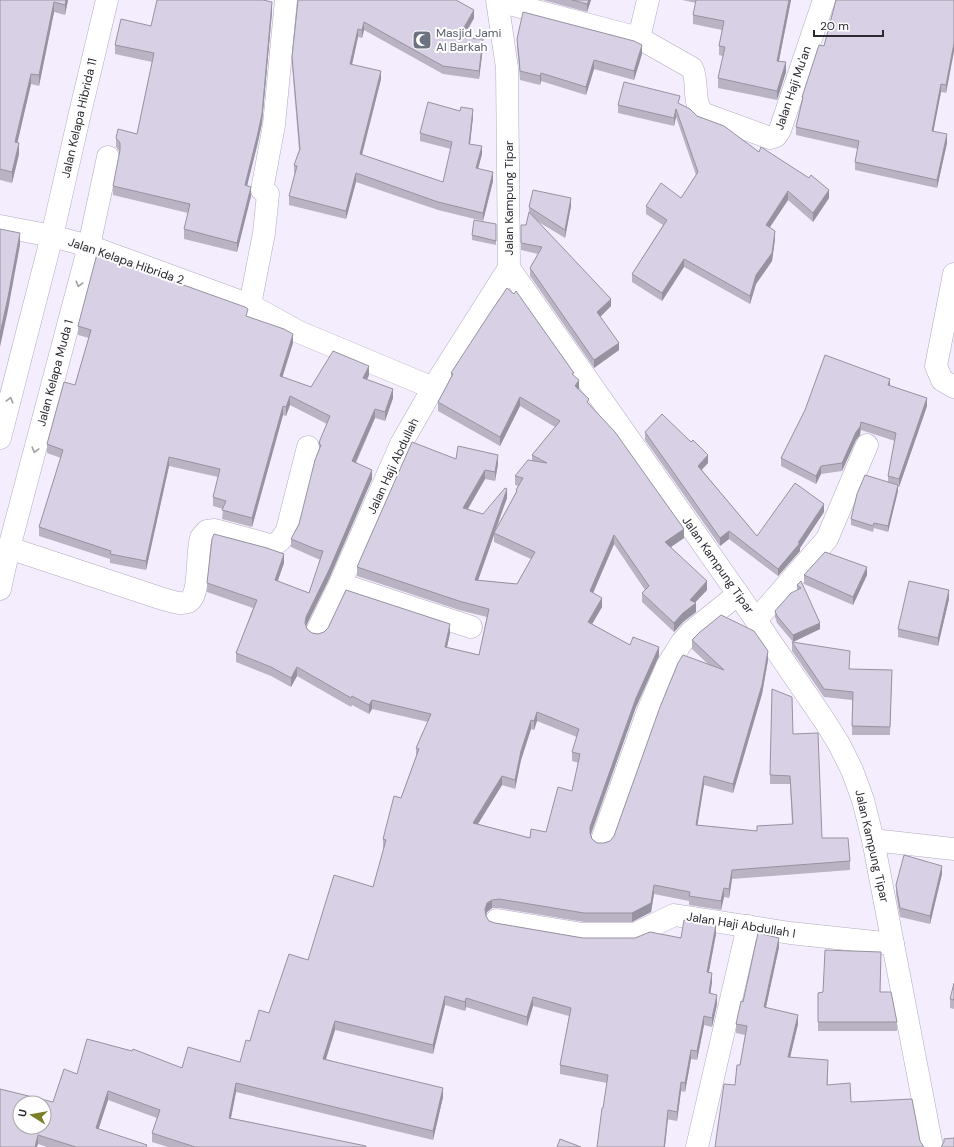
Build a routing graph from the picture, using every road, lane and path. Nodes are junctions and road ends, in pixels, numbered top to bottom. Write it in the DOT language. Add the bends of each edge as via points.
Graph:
graph roads {
  1 [pos="107,0"];
  2 [pos="286,0"];
  3 [pos="497,0"];
  4 [pos="648,0"];
  5 [pos="824,0"];
  6 [pos="639,38"];
  7 [pos="108,157"];
  8 [pos="0,226"];
  9 [pos="52,236"];
  10 [pos="89,246"];
  11 [pos="510,268"];
  12 [pos="954,274"];
  13 [pos="250,305"];
  14 [pos="433,388"];
  15 [pos="954,388"];
  16 [pos="0,438"];
  17 [pos="868,445"];
  18 [pos="308,447"];
  19 [pos="9,548"];
  20 [pos="340,584"];
  21 [pos="0,588"];
  22 [pos="738,594"];
  23 [pos="756,620"];
  24 [pos="471,627"];
  25 [pos="317,631"];
  26 [pos="602,840"];
  27 [pos="873,840"];
  28 [pos="954,849"];
  29 [pos="497,920"];
  30 [pos="748,926"];
  31 [pos="893,944"];
  32 [pos="697,1147"];
  33 [pos="932,1147"];
  1 -- 9 [label="street, Jalan Kelapa Hibrida 11"];
  2 -- 13 [label="street" via="274,125 262,190 268,194 264,233"];
  3 -- 6 [label="street"];
  3 -- 11 [label="street, Jalan Kampung Tipar" via="507,68"];
  4 -- 6 [label="street"];
  5 -- 6 [label="street, Jalan Haji Mu'an" via="780,130 776,136 770,138 702,113 697,103 695,74 692,68"];
  7 -- 10 [label="street, Jalan Kelapa Muda 1"];
  8 -- 9 [label="street, Jalan Kelapa Hibrida 2"];
  9 -- 10 [label="street, Jalan Kelapa Hibrida 2"];
  16 -- 9 [label="street, one-way"];
  10 -- 13 [label="street, Jalan Kelapa Hibrida 2"];
  10 -- 19 [label="street, Jalan Kelapa Muda 1, one-way"];
  11 -- 14 [label="street, Jalan Haji Abdullah"];
  11 -- 22 [label="street, Jalan Kampung Tipar"];
  12 -- 15 [label="street" via="936,366 942,380"];
  13 -- 14 [label="street, Jalan Kelapa Hibrida 2" via="298,332"];
  14 -- 20 [label="street, Jalan Haji Abdullah" via="401,444"];
  17 -- 23 [label="street" via="828,539"];
  18 -- 19 [label="street" via="287,530 282,540 270,545 215,530 207,531 201,537 199,546 196,589 188,602 163,600"];
  19 -- 21 [label="street, Jalan Kelapa Muda 1"];
  20 -- 24 [label="street"];
  20 -- 25 [label="street, Jalan Haji Abdullah"];
  22 -- 23 [label="street, Jalan Kampung Tipar"];
  22 -- 26 [label="street" via="691,632 667,666 648,711"];
  23 -- 27 [label="street, Jalan Kampung Tipar" via="839,744 863,800"];
  27 -- 28 [label="street"];
  27 -- 31 [label="street, Jalan Kampung Tipar"];
  29 -- 30 [label="street, Jalan Haji Abdullah I" via="583,934 635,934 674,915"];
  30 -- 31 [label="street, Jalan Haji Abdullah I"];
  30 -- 32 [label="street"];
  31 -- 33 [label="street, Jalan Kampung Tipar"];
}
